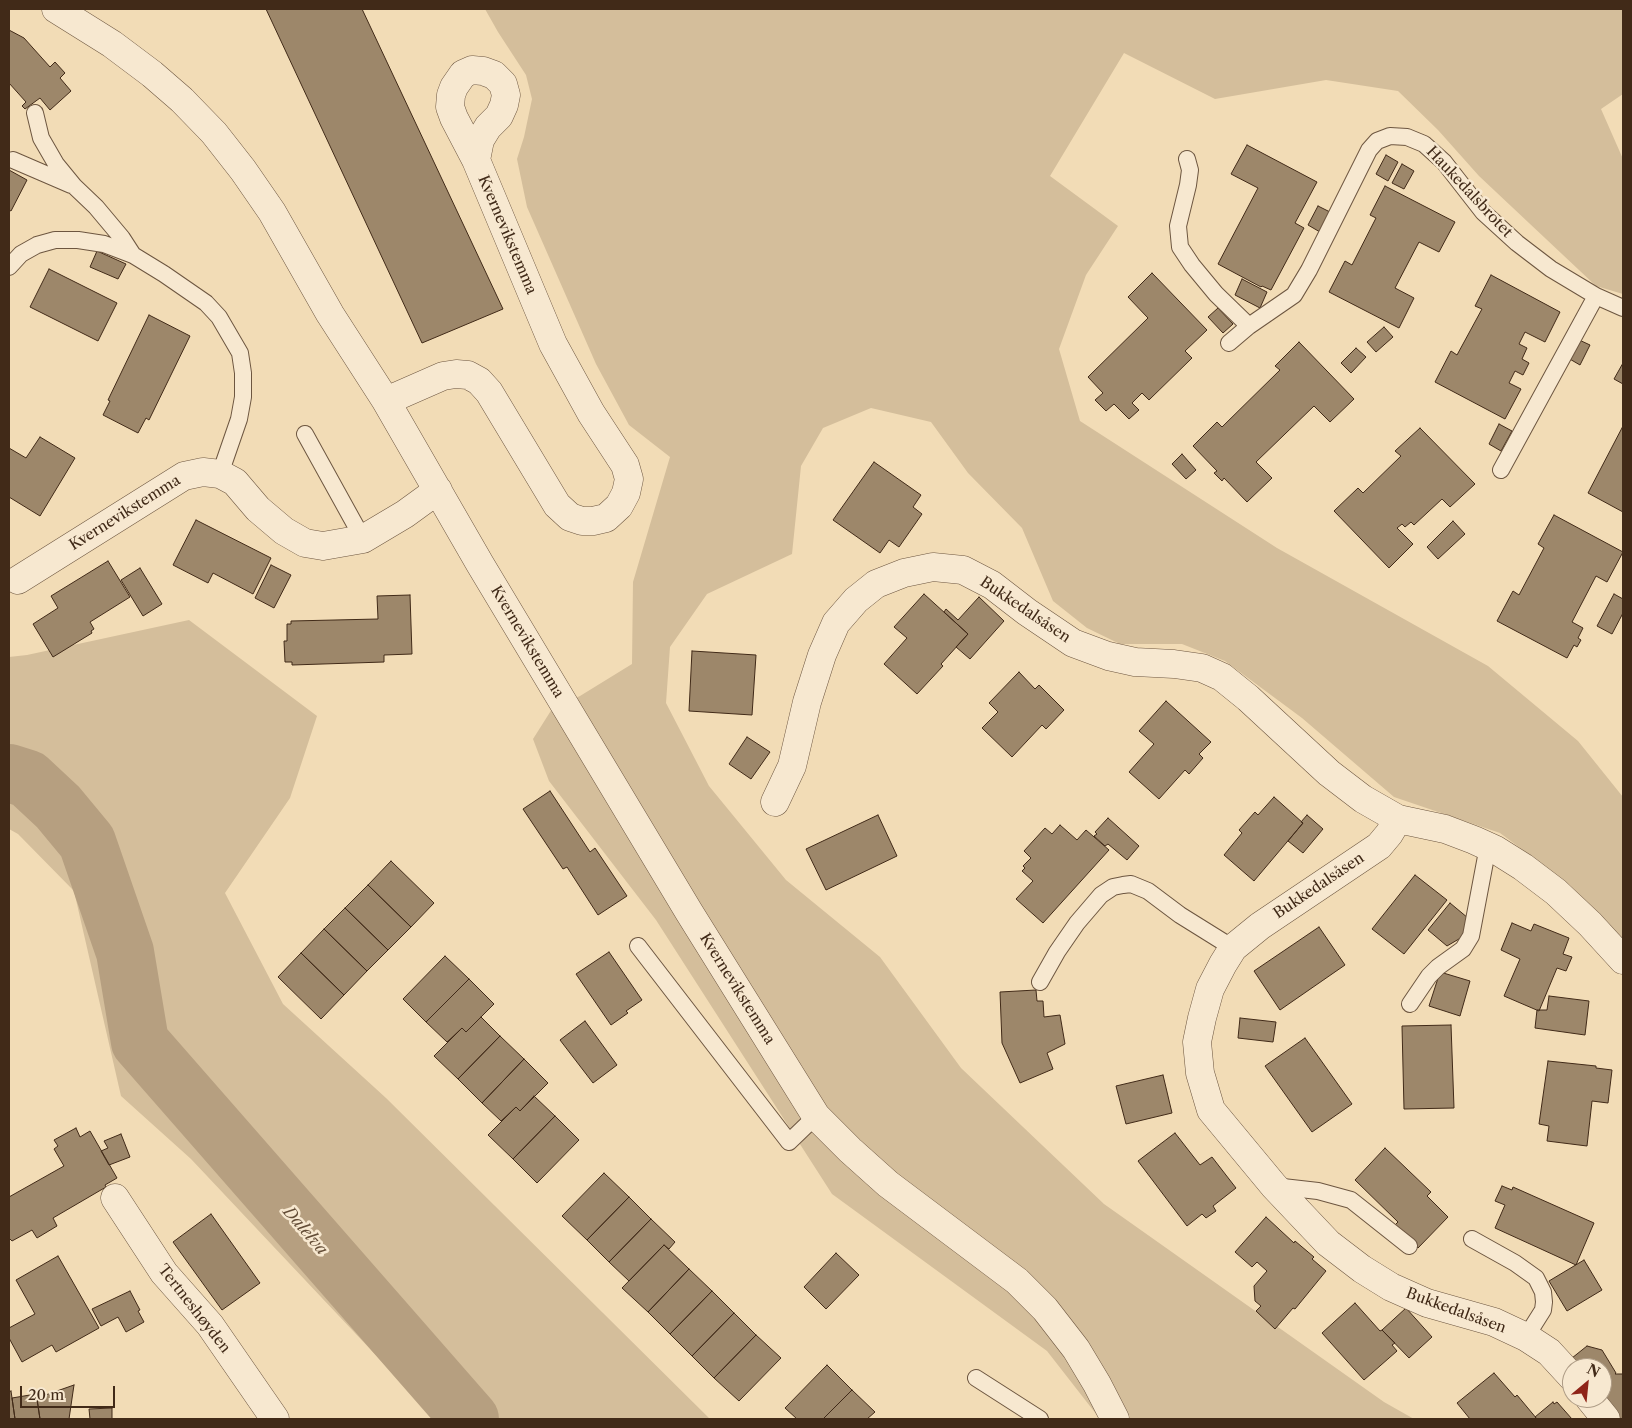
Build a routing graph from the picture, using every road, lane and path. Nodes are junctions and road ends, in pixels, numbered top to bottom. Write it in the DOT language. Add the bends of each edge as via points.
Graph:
graph roads {
  1 [pos="56,9"];
  2 [pos="35,113"];
  3 [pos="1188,159"];
  4 [pos="13,160"];
  5 [pos="476,160"];
  6 [pos="74,186"];
  7 [pos="133,255"];
  8 [pos="9,267"];
  9 [pos="1596,296"];
  10 [pos="1623,308"];
  11 [pos="1249,326"];
  12 [pos="1229,343"];
  13 [pos="386,402"];
  14 [pos="305,434"];
  15 [pos="1501,470"];
  16 [pos="220,474"];
  17 [pos="438,490"];
  18 [pos="363,539"];
  19 [pos="18,580"];
  20 [pos="775,802"];
  21 [pos="1398,819"];
  22 [pos="1488,846"];
  23 [pos="638,946"];
  24 [pos="1233,948"];
  25 [pos="1623,960"];
  26 [pos="1040,982"];
  27 [pos="1410,1004"];
  28 [pos="816,1116"];
  29 [pos="1274,1186"];
  30 [pos="115,1198"];
  31 [pos="1472,1239"];
  32 [pos="1409,1246"];
  33 [pos="1526,1337"];
  34 [pos="1562,1366"];
  35 [pos="976,1378"];
  36 [pos="1597,1408"];
  37 [pos="1111,1418"];
  38 [pos="275,1419"];
  39 [pos="1040,1419"];
  40 [pos="1606,1419"];
  1 -- 13 [label="street, Kvernevikstemma" via="152,74 214,133 272,212 330,314"];
  2 -- 6 [label="lane" via="41,138"];
  3 -- 11 [label="lane" via="1188,185 1178,226 1180,247 1216,294"];
  4 -- 6 [label="lane"];
  5 -- 13 [label="street, Kvernevikstemma" via="553,344 591,414 625,465 626,492 619,506 606,518 582,521 570,517 557,505 489,392 468,375 443,376"];
  6 -- 7 [label="lane" via="96,207"];
  7 -- 8 [label="lane" via="104,244 55,240 21,254"];
  7 -- 16 [label="lane" via="206,304 240,353 243,397"];
  9 -- 10 [label="lane, Haukedalsbrotet"];
  9 -- 11 [label="lane, Haukedalsbrotet" via="1551,269 1517,243 1483,212 1444,162 1424,144 1407,137 1390,136 1377,141 1369,150 1294,295"];
  9 -- 15 [label="lane"];
  11 -- 12 [label="lane, Haukedalsbrotet"];
  13 -- 17 [label="street, Kvernevikstemma"];
  14 -- 18 [label="lane"];
  16 -- 18 [label="street" via="235,482 258,509 284,530 305,542 323,546"];
  16 -- 19 [label="street, Kvernevikstemma" via="203,472 184,476"];
  17 -- 18 [label="street"];
  17 -- 28 [label="street, Kvernevikstemma" via="689,912"];
  20 -- 21 [label="street, Bukkedalsåsen" via="792,766 807,702 836,623 856,600 876,584 904,573 933,567 963,570 992,585 1073,643 1135,662 1202,668 1222,678 1329,773 1363,799"];
  21 -- 22 [label="street, Bukkedalsåsen" via="1445,829"];
  21 -- 24 [label="street, Bukkedalsåsen" via="1379,846 1260,926"];
  22 -- 25 [label="street, Bukkedalsåsen" via="1556,892"];
  22 -- 27 [label="lane" via="1471,936 1463,949 1429,976"];
  23 -- 28 [label="lane" via="789,1142"];
  24 -- 26 [label="lane" via="1148,891 1131,884 1123,885 1101,895 1067,938"];
  24 -- 29 [label="street, Bukkedalsåsen" via="1210,989 1202,1018 1198,1042 1200,1073 1211,1110"];
  28 -- 37 [label="street, Kvernevikstemma" via="888,1184 1017,1281 1045,1309 1076,1349 1097,1384"];
  29 -- 32 [label="lane" via="1318,1191 1351,1200"];
  29 -- 33 [label="street, Bukkedalsåsen" via="1328,1242 1391,1287 1427,1303 1494,1322"];
  30 -- 38 [label="street, Tertneshøyden" via="164,1273 210,1325"];
  31 -- 33 [label="lane, Bukkedalsåsen" via="1536,1278 1543,1292 1543,1310"];
  33 -- 34 [label="street, Bukkedalsåsen" via="1549,1352"];
  35 -- 39 [label="lane"];
  36 -- 40 [label="street"];
}
